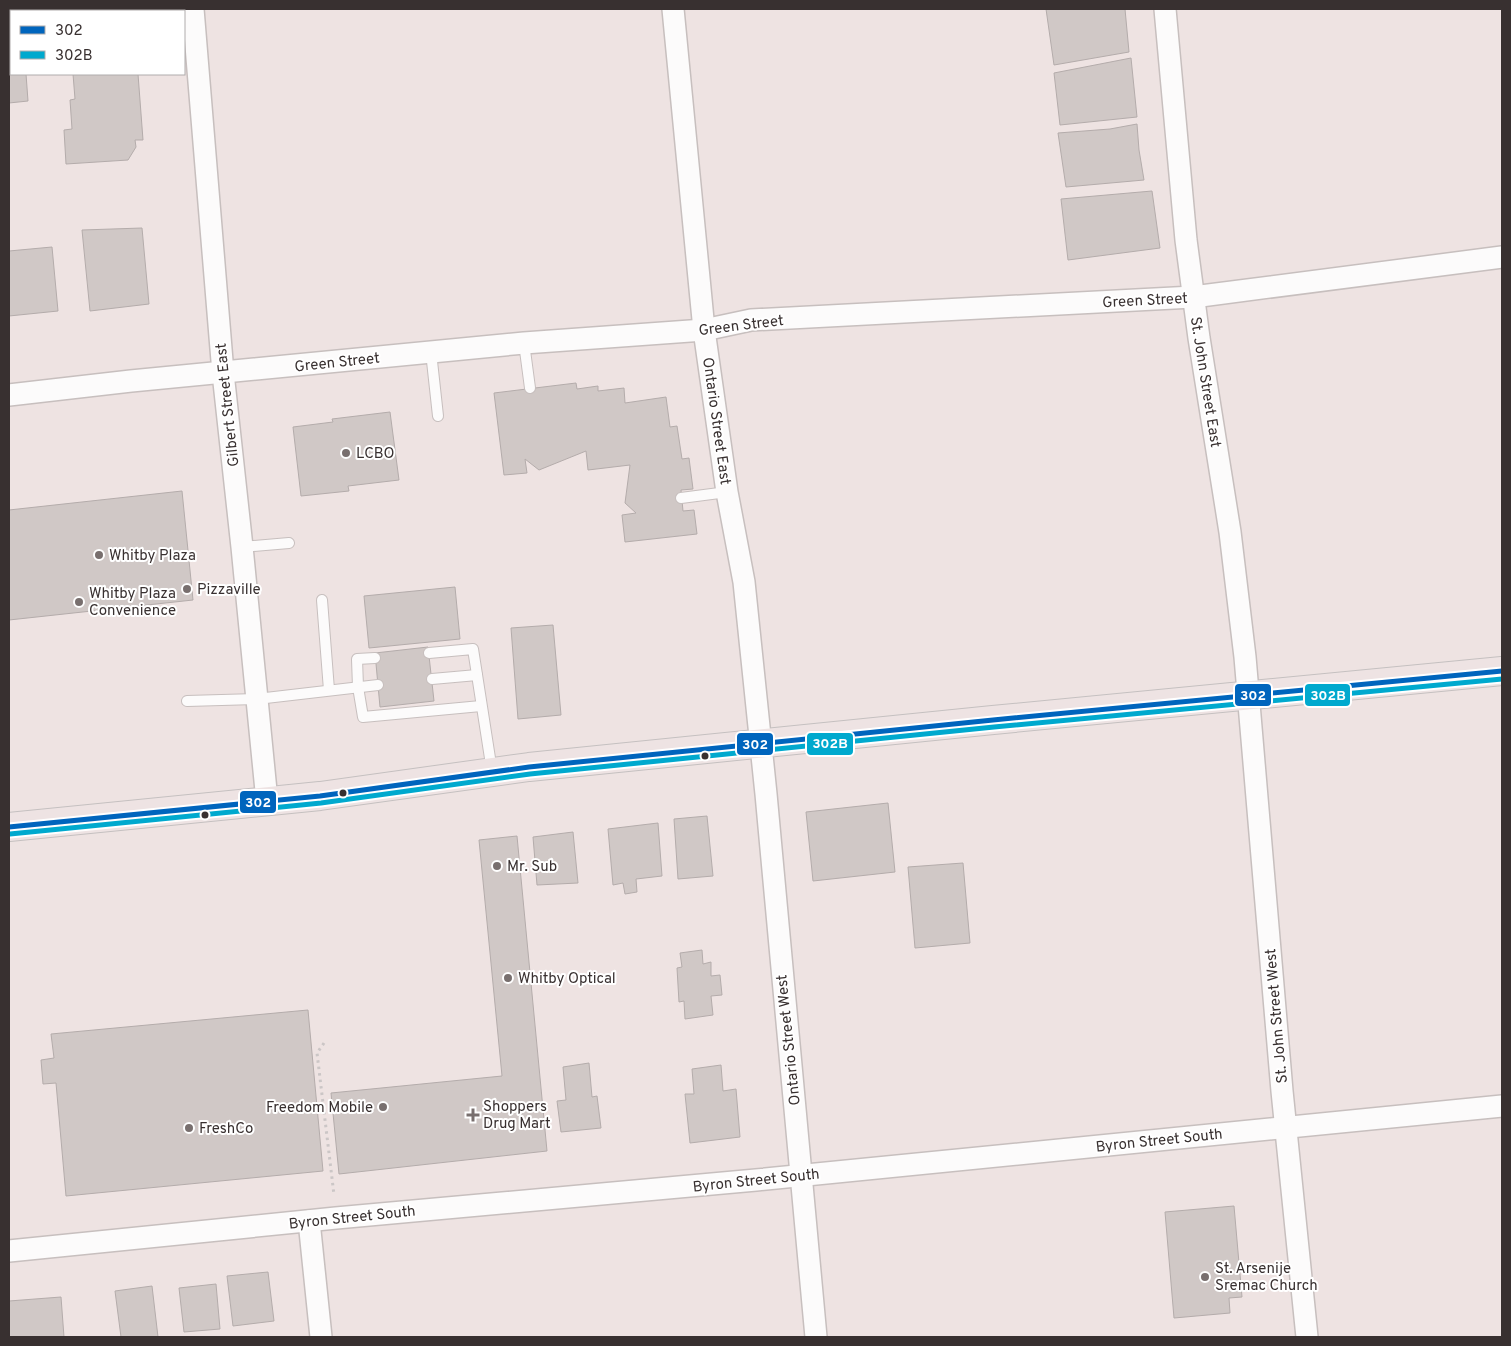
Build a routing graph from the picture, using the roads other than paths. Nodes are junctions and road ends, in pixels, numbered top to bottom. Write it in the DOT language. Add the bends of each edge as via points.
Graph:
graph roads {
  1 [pos="193,9"];
  2 [pos="673,9"];
  3 [pos="1166,9"];
  4 [pos="1502,257"];
  5 [pos="1193,297"];
  6 [pos="704,330"];
  7 [pos="524,344"];
  8 [pos="431,352"];
  9 [pos="223,373"];
  10 [pos="530,388"];
  11 [pos="9,395"];
  12 [pos="438,416"];
  13 [pos="727,492"];
  14 [pos="681,498"];
  15 [pos="289,543"];
  16 [pos="242,547"];
  17 [pos="322,600"];
  18 [pos="429,653"];
  19 [pos="375,658"];
  20 [pos="1502,671"];
  21 [pos="477,675"];
  22 [pos="432,679"];
  23 [pos="378,685"];
  24 [pos="358,687"];
  25 [pos="329,690"];
  26 [pos="1249,695"];
  27 [pos="257,699"];
  28 [pos="187,701"];
  29 [pos="481,706"];
  30 [pos="760,743"];
  31 [pos="492,772"];
  32 [pos="268,801"];
  33 [pos="9,827"];
  34 [pos="1502,1106"];
  35 [pos="1286,1127"];
  36 [pos="801,1175"];
  37 [pos="309,1221"];
  38 [pos="9,1250"];
  39 [pos="321,1337"];
  40 [pos="816,1337"];
  41 [pos="1307,1337"];
  1 -- 9 [label="street, Gilbert Street East"];
  2 -- 6 [label="street, Ontario Street East"];
  3 -- 5 [label="street, St. John Street East"];
  4 -- 5 [label="street, Green Street"];
  5 -- 6 [label="street, Green Street" via="751,320"];
  5 -- 26 [label="street, St. John Street East" via="1230,532"];
  6 -- 7 [label="street, Green Street"];
  6 -- 13 [label="street, Ontario Street East"];
  7 -- 8 [label="street, Green Street"];
  7 -- 10 [label="lane"];
  8 -- 9 [label="street, Green Street"];
  8 -- 12 [label="lane"];
  9 -- 11 [label="street, Green Street"];
  9 -- 16 [label="street, Gilbert Street East"];
  13 -- 14 [label="lane"];
  13 -- 30 [label="street, Ontario Street East" via="744,582"];
  15 -- 16 [label="lane"];
  16 -- 27 [label="street, Gilbert Street East"];
  17 -- 25 [label="lane"];
  18 -- 21 [label="lane" via="473,649"];
  19 -- 24 [label="lane" via="357,660"];
  20 -- 26 [label="main road"];
  21 -- 22 [label="lane"];
  21 -- 29 [label="lane"];
  23 -- 24 [label="lane"];
  24 -- 25 [label="lane"];
  24 -- 29 [label="lane" via="363,717"];
  25 -- 27 [label="lane"];
  26 -- 30 [label="main road"];
  26 -- 35 [label="street, St. John Street West"];
  27 -- 28 [label="lane"];
  27 -- 32 [label="street, Gilbert Street East"];
  29 -- 31 [label="lane"];
  30 -- 31 [label="main road"];
  30 -- 36 [label="street, Ontario Street West"];
  31 -- 32 [label="main road"];
  32 -- 33 [label="main road"];
  34 -- 35 [label="street, Byron Street South"];
  35 -- 36 [label="street, Byron Street South"];
  35 -- 41 [label="street, St. John Street West"];
  36 -- 37 [label="street, Byron Street South"];
  36 -- 40 [label="street, Ontario Street West"];
  37 -- 38 [label="street, Byron Street South"];
  37 -- 39 [label="street"];
}
